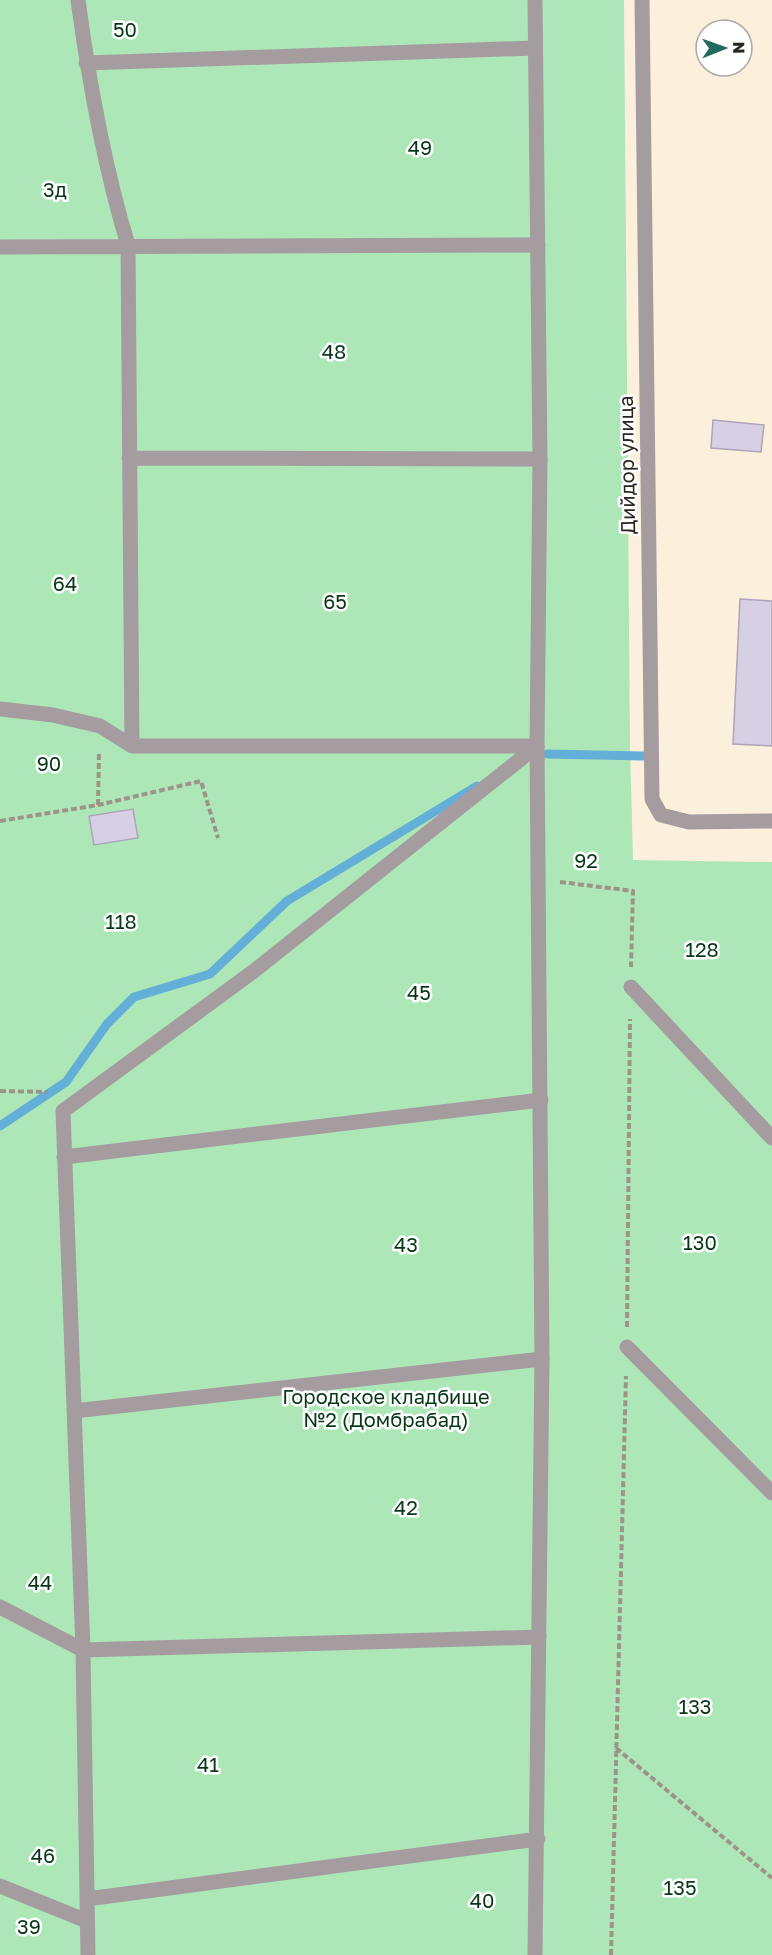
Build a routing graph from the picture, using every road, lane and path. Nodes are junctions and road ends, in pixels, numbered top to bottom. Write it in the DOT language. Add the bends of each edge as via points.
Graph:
graph roads {
  1 [pos="78,0"];
  2 [pos="535,0"];
  3 [pos="642,0"];
  4 [pos="535,48"];
  5 [pos="86,63"];
  6 [pos="128,245"];
  7 [pos="538,245"];
  8 [pos="0,247"];
  9 [pos="129,458"];
  10 [pos="540,459"];
  11 [pos="0,709"];
  12 [pos="100,726"];
  13 [pos="132,746"];
  14 [pos="537,746"];
  15 [pos="98,806"];
  16 [pos="772,821"];
  17 [pos="0,822"];
  18 [pos="218,838"];
  19 [pos="539,879"];
  20 [pos="631,987"];
  21 [pos="0,1091"];
  22 [pos="48,1092"];
  23 [pos="541,1100"];
  24 [pos="772,1138"];
  25 [pos="64,1156"];
  26 [pos="627,1347"];
  27 [pos="542,1359"];
  28 [pos="74,1411"];
  29 [pos="772,1493"];
  30 [pos="0,1608"];
  31 [pos="540,1637"];
  32 [pos="83,1650"];
  33 [pos="615,1748"];
  34 [pos="538,1839"];
  35 [pos="772,1878"];
  36 [pos="0,1886"];
  37 [pos="87,1899"];
  38 [pos="87,1922"];
  39 [pos="88,1955"];
  40 [pos="535,1955"];
  41 [pos="611,1955"];
  1 -- 5 [label="street"];
  2 -- 4 [label="street"];
  3 -- 16 [label="street, Дийдор улица" via="652,799 661,815 689,822"];
  4 -- 5 [label="street"];
  4 -- 7 [label="street"];
  5 -- 6 [label="street"];
  6 -- 7 [label="street"];
  6 -- 8 [label="street"];
  6 -- 9 [label="street"];
  7 -- 10 [label="street"];
  9 -- 10 [label="street"];
  9 -- 13 [label="street"];
  10 -- 14 [label="street"];
  11 -- 12 [label="street"];
  12 -- 13 [label="street"];
  12 -- 15 [label="path"];
  13 -- 14 [label="street"];
  14 -- 19 [label="street"];
  14 -- 25 [label="street" via="254,971 63,1111"];
  15 -- 17 [label="path"];
  15 -- 18 [label="path" via="201,781"];
  19 -- 20 [label="path" via="633,891"];
  19 -- 23 [label="street"];
  20 -- 24 [label="street"];
  20 -- 26 [label="path"];
  21 -- 22 [label="path"];
  23 -- 25 [label="street"];
  23 -- 27 [label="street"];
  25 -- 28 [label="street"];
  26 -- 29 [label="street"];
  26 -- 33 [label="path"];
  27 -- 28 [label="street"];
  27 -- 31 [label="street"];
  28 -- 32 [label="street"];
  30 -- 32 [label="street"];
  31 -- 32 [label="street"];
  31 -- 34 [label="street"];
  32 -- 37 [label="street"];
  33 -- 35 [label="path"];
  33 -- 41 [label="path"];
  34 -- 37 [label="street"];
  34 -- 40 [label="street"];
  36 -- 38 [label="street"];
  37 -- 38 [label="street"];
  38 -- 39 [label="street"];
}
